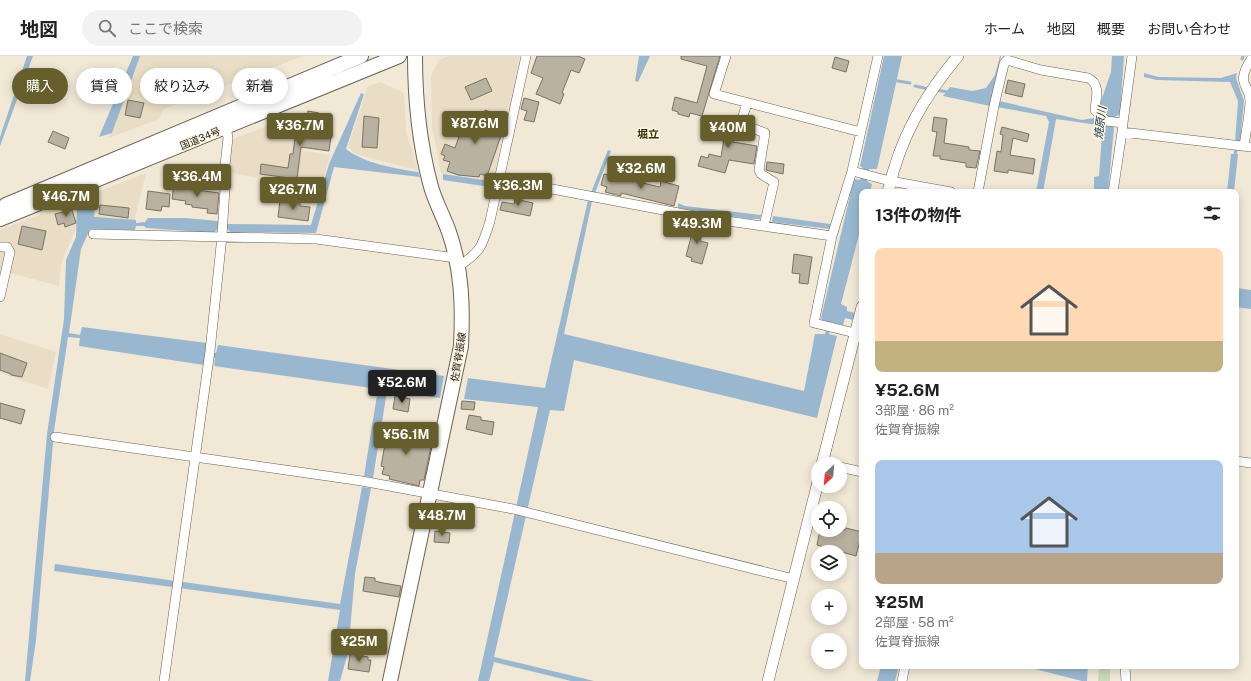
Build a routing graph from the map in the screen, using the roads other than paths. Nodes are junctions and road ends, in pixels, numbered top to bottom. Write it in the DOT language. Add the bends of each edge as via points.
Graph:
graph roads {
  1 [pos="361,56"];
  2 [pos="399,56"];
  3 [pos="415,56"];
  4 [pos="526,56"];
  5 [pos="726,56"];
  6 [pos="878,56"];
  7 [pos="958,56"];
  8 [pos="1132,56"];
  9 [pos="1008,58"];
  10 [pos="1251,60"];
  11 [pos="747,103"];
  12 [pos="1116,125"];
  13 [pos="226,127"];
  14 [pos="861,132"];
  15 [pos="1248,147"];
  16 [pos="852,172"];
  17 [pos="499,179"];
  18 [pos="889,187"];
  19 [pos="914,189"];
  20 [pos="979,189"];
  21 [pos="1113,189"];
  22 [pos="0,210"];
  23 [pos="0,219"];
  24 [pos="764,226"];
  25 [pos="222,229"];
  26 [pos="93,234"];
  27 [pos="832,236"];
  28 [pos="0,247"];
  29 [pos="457,262"];
  30 [pos="0,297"];
  31 [pos="859,318"];
  32 [pos="855,333"];
  33 [pos="55,437"];
  34 [pos="827,457"];
  35 [pos="195,458"];
  36 [pos="1239,461"];
  37 [pos="1251,463"];
  38 [pos="847,469"];
  39 [pos="859,471"];
  40 [pos="815,493"];
  41 [pos="431,494"];
  42 [pos="794,579"];
  43 [pos="905,669"];
  44 [pos="1126,669"];
  45 [pos="164,681"];
  46 [pos="390,681"];
  47 [pos="768,681"];
  48 [pos="902,681"];
  49 [pos="1126,681"];
  1 -- 22 [label="main road, 国道34号" via="6,205"];
  2 -- 13 [label="main road, 国道34号"];
  3 -- 29 [label="main road, 佐賀脊振線" via="422,151"];
  4 -- 17 [label="street"];
  5 -- 11 [label="street" via="714,94"];
  6 -- 14 [label="street"];
  7 -- 18 [label="street" via="918,110 901,146"];
  8 -- 12 [label="street"];
  9 -- 12 [label="street" via="1041,70 1094,80 1097,85 1095,110"];
  9 -- 20 [label="street" via="1004,64 995,103"];
  10 -- 15 [label="street" via="1244,72 1244,84 1251,101"];
  11 -- 14 [label="street"];
  11 -- 24 [label="street" via="743,116 747,126 765,133 759,170 774,182"];
  12 -- 15 [label="street"];
  12 -- 21 [label="street"];
  13 -- 23 [label="main road, 国道34号"];
  13 -- 25 [label="street" via="228,138"];
  14 -- 16 [label="street"];
  16 -- 18 [label="street" via="878,178"];
  16 -- 27 [label="street"];
  17 -- 24 [label="street" via="700,217"];
  17 -- 29 [label="street" via="483,244 476,255"];
  18 -- 19 [label="street"];
  24 -- 27 [label="street"];
  25 -- 26 [label="street"];
  25 -- 29 [label="street" via="316,239"];
  25 -- 35 [label="street" via="210,355"];
  27 -- 32 [label="street" via="814,323"];
  28 -- 30 [label="street" via="7,247 10,252"];
  29 -- 41 [label="main road, 佐賀脊振線" via="462,297 461,346"];
  31 -- 32 [label="street"];
  32 -- 34 [label="street"];
  33 -- 35 [label="street"];
  35 -- 41 [label="street" via="373,483"];
  35 -- 45 [label="street"];
  36 -- 37 [label="street"];
  38 -- 39 [label="street"];
  40 -- 42 [label="street"];
  41 -- 42 [label="street" via="513,509"];
  41 -- 46 [label="main road, 佐賀脊振線"];
  42 -- 47 [label="street"];
  43 -- 48 [label="street"];
  44 -- 49 [label="street"];
}
